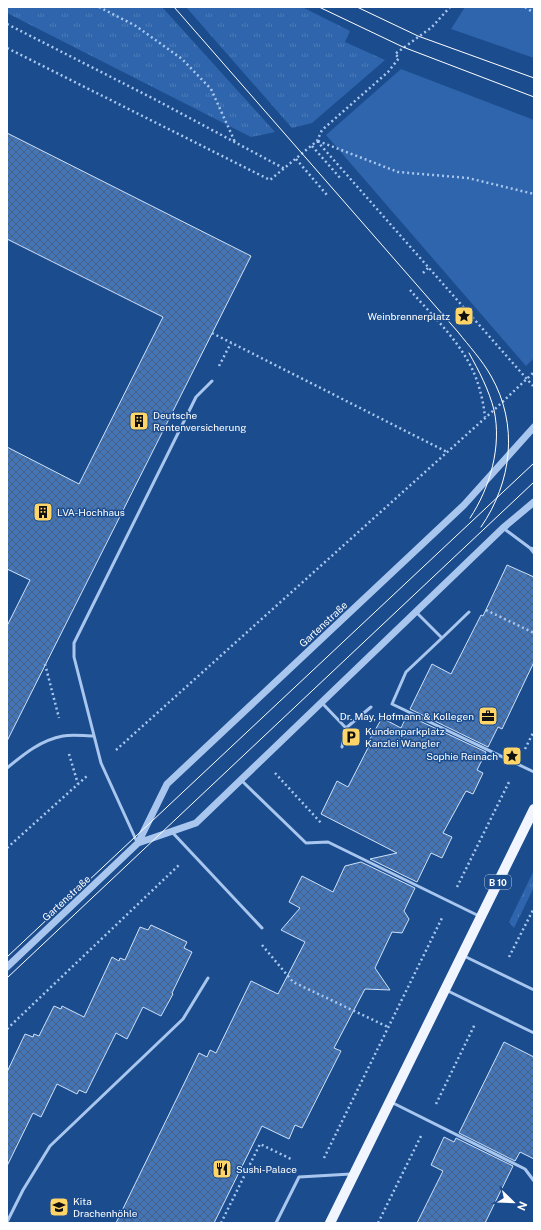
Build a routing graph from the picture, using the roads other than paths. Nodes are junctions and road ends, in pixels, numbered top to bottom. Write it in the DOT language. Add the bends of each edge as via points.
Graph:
graph roads {
  1 [pos="212,381"];
  2 [pos="534,427"];
  3 [pos="534,502"];
  4 [pos="503,528"];
  5 [pos="532,549"];
  6 [pos="534,553"];
  7 [pos="416,612"];
  8 [pos="469,612"];
  9 [pos="442,638"];
  10 [pos="322,703"];
  11 [pos="371,707"];
  12 [pos="346,728"];
  13 [pos="94,736"];
  14 [pos="342,747"];
  15 [pos="7,768"];
  16 [pos="534,772"];
  17 [pos="242,780"];
  18 [pos="534,809"];
  19 [pos="172,832"];
  20 [pos="138,844"];
  21 [pos="481,916"];
  22 [pos="262,928"];
  23 [pos="462,955"];
  24 [pos="7,967"];
  25 [pos="208,978"];
  26 [pos="445,990"];
  27 [pos="534,990"];
  28 [pos="534,1033"];
  29 [pos="390,1102"];
  30 [pos="354,1174"];
  31 [pos="534,1181"];
  32 [pos="7,1222"];
  33 [pos="276,1223"];
  34 [pos="330,1223"];
  1 -- 13 [label="lane" via="196,397 74,643 74,657"];
  2 -- 20 [label="street, Gartenstraße" via="464,505 167,784"];
  3 -- 4 [label="street, Gartenstraße"];
  4 -- 5 [label="lane"];
  4 -- 7 [label="street, Gartenstraße"];
  5 -- 6 [label="lane"];
  7 -- 9 [label="lane"];
  7 -- 10 [label="street, Gartenstraße"];
  8 -- 9 [label="lane"];
  9 -- 16 [label="lane" via="406,672 392,704"];
  10 -- 12 [label="lane"];
  10 -- 17 [label="street, Gartenstraße"];
  11 -- 12 [label="lane"];
  12 -- 14 [label="lane"];
  13 -- 15 [label="lane" via="64,736 44,742"];
  13 -- 20 [label="lane" via="101,763"];
  17 -- 19 [label="street, Gartenstraße" via="196,823"];
  17 -- 21 [label="lane" via="306,843 328,842"];
  18 -- 21 [label="main road, B 10"];
  19 -- 20 [label="street, Gartenstraße"];
  19 -- 22 [label="lane"];
  20 -- 24 [label="street, Gartenstraße"];
  21 -- 23 [label="main road, B 10"];
  23 -- 26 [label="main road, B 10"];
  23 -- 27 [label="lane"];
  25 -- 32 [label="lane" via="183,1019 50,1146"];
  26 -- 28 [label="lane"];
  26 -- 29 [label="main road, B 10"];
  29 -- 30 [label="main road, B 10"];
  29 -- 31 [label="lane" via="525,1170"];
  30 -- 33 [label="lane" via="299,1176"];
  30 -- 34 [label="main road, B 10"];
}
